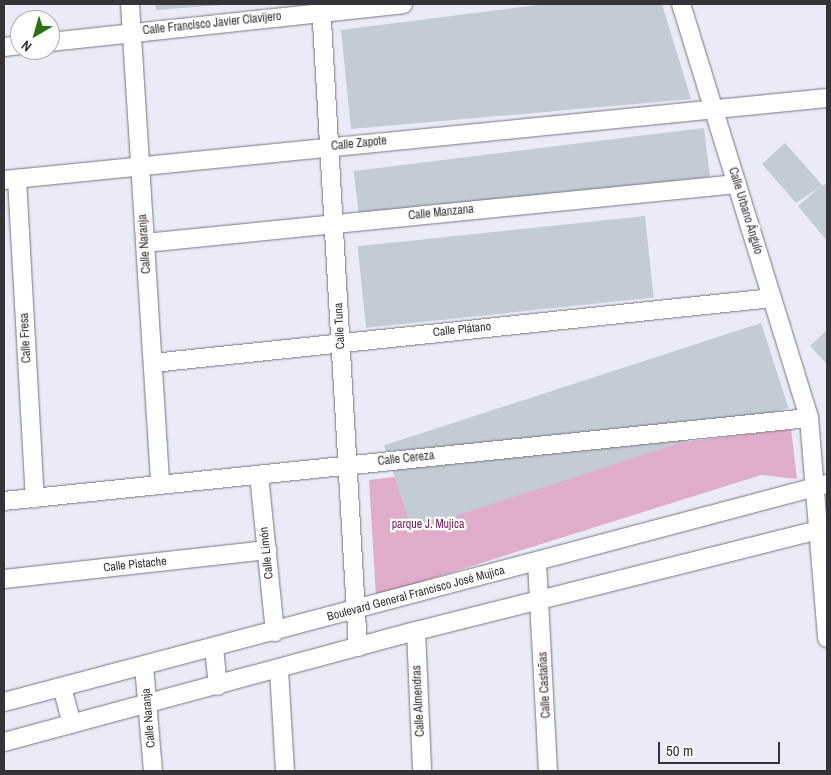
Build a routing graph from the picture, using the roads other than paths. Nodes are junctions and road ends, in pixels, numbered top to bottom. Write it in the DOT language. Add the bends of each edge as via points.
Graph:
graph roads {
  1 [pos="130,4"];
  2 [pos="403,4"];
  3 [pos="681,4"];
  4 [pos="321,8"];
  5 [pos="132,33"];
  6 [pos="60,41"];
  7 [pos="827,98"];
  8 [pos="714,110"];
  9 [pos="329,147"];
  10 [pos="140,166"];
  11 [pos="10,179"];
  12 [pos="737,184"];
  13 [pos="334,223"];
  14 [pos="145,243"];
  15 [pos="772,298"];
  16 [pos="340,343"];
  17 [pos="153,363"];
  18 [pos="809,418"];
  19 [pos="348,466"];
  20 [pos="259,475"];
  21 [pos="160,485"];
  22 [pos="820,486"];
  23 [pos="35,498"];
  24 [pos="4,501"];
  25 [pos="822,530"];
  26 [pos="267,550"];
  27 [pos="538,562"];
  28 [pos="4,579"];
  29 [pos="541,599"];
  30 [pos="356,610"];
  31 [pos="416,631"];
  32 [pos="275,632"];
  33 [pos="827,638"];
  34 [pos="358,647"];
  35 [pos="214,648"];
  36 [pos="144,666"];
  37 [pos="279,670"];
  38 [pos="218,686"];
  39 [pos="62,687"];
  40 [pos="4,702"];
  41 [pos="149,705"];
  42 [pos="72,724"];
  43 [pos="4,742"];
  44 [pos="153,771"];
  45 [pos="285,771"];
  46 [pos="422,771"];
  47 [pos="548,771"];
  1 -- 5 [label="street, Calle Naranja"];
  2 -- 4 [label="street, Calle Francisco Javier Clavijero"];
  3 -- 8 [label="street, Calle Urbano Ángulo"];
  4 -- 5 [label="street, Calle Francisco Javier Clavijero"];
  4 -- 9 [label="street, Calle Tuna"];
  5 -- 6 [label="street, Calle Francisco Javier Clavijero"];
  5 -- 10 [label="street, Calle Naranja"];
  7 -- 8 [label="street, Calle Zapote"];
  8 -- 9 [label="street, Calle Zapote"];
  8 -- 12 [label="street, Calle Urbano Ángulo"];
  9 -- 10 [label="street, Calle Zapote"];
  9 -- 13 [label="street, Calle Tuna"];
  10 -- 11 [label="street, Calle Zapote"];
  10 -- 14 [label="street, Calle Naranja"];
  11 -- 23 [label="street, Calle Fresa"];
  12 -- 13 [label="street, Calle Manzana"];
  12 -- 15 [label="street, Calle Urbano Ángulo"];
  13 -- 14 [label="street, Calle Manzana"];
  13 -- 16 [label="street, Calle Tuna"];
  14 -- 17 [label="street, Calle Naranja"];
  15 -- 16 [label="street, Calle Plátano"];
  15 -- 18 [label="street, Calle Urbano Ángulo"];
  16 -- 17 [label="street, Calle Plátano"];
  16 -- 19 [label="street, Calle Tuna"];
  17 -- 21 [label="street, Calle Naranja"];
  18 -- 19 [label="street, Calle Cereza"];
  18 -- 22 [label="street, Calle Urbano Ángulo"];
  19 -- 20 [label="street, Calle Cereza"];
  19 -- 30 [label="street, Calle Tuna"];
  20 -- 21 [label="street, Calle Cereza"];
  20 -- 26 [label="street, Calle Limón"];
  21 -- 23 [label="street, Calle Cereza"];
  22 -- 25 [label="street, Calle Urbano Ángulo"];
  22 -- 27 [label="street, Boulevard General Francisco José Mujica"];
  23 -- 24 [label="street, Calle Cereza"];
  25 -- 29 [label="street"];
  25 -- 33 [label="street, Calle Urbano Ángulo"];
  26 -- 28 [label="street, Calle Pistache"];
  26 -- 32 [label="street, Calle Limón"];
  27 -- 29 [label="street, Calle Castañas"];
  27 -- 30 [label="street, Boulevard General Francisco José Mujica"];
  29 -- 31 [label="street"];
  29 -- 47 [label="street, Calle Castañas"];
  30 -- 32 [label="street, Boulevard General Francisco José Mujica"];
  30 -- 34 [label="street, Calle Tuna"];
  31 -- 34 [label="street"];
  31 -- 46 [label="street, Calle Almendras"];
  32 -- 35 [label="street, Boulevard General Francisco José Mujica"];
  34 -- 37 [label="street"];
  35 -- 36 [label="street, Boulevard General Francisco José Mujica"];
  35 -- 38 [label="street"];
  36 -- 39 [label="street, Boulevard General Francisco José Mujica"];
  36 -- 41 [label="street, Calle Naranja"];
  37 -- 38 [label="street"];
  37 -- 45 [label="street"];
  38 -- 41 [label="street"];
  39 -- 40 [label="street, Boulevard General Francisco José Mujica"];
  39 -- 42 [label="street"];
  41 -- 42 [label="street"];
  41 -- 44 [label="street, Calle Naranja"];
  42 -- 43 [label="street"];
}
